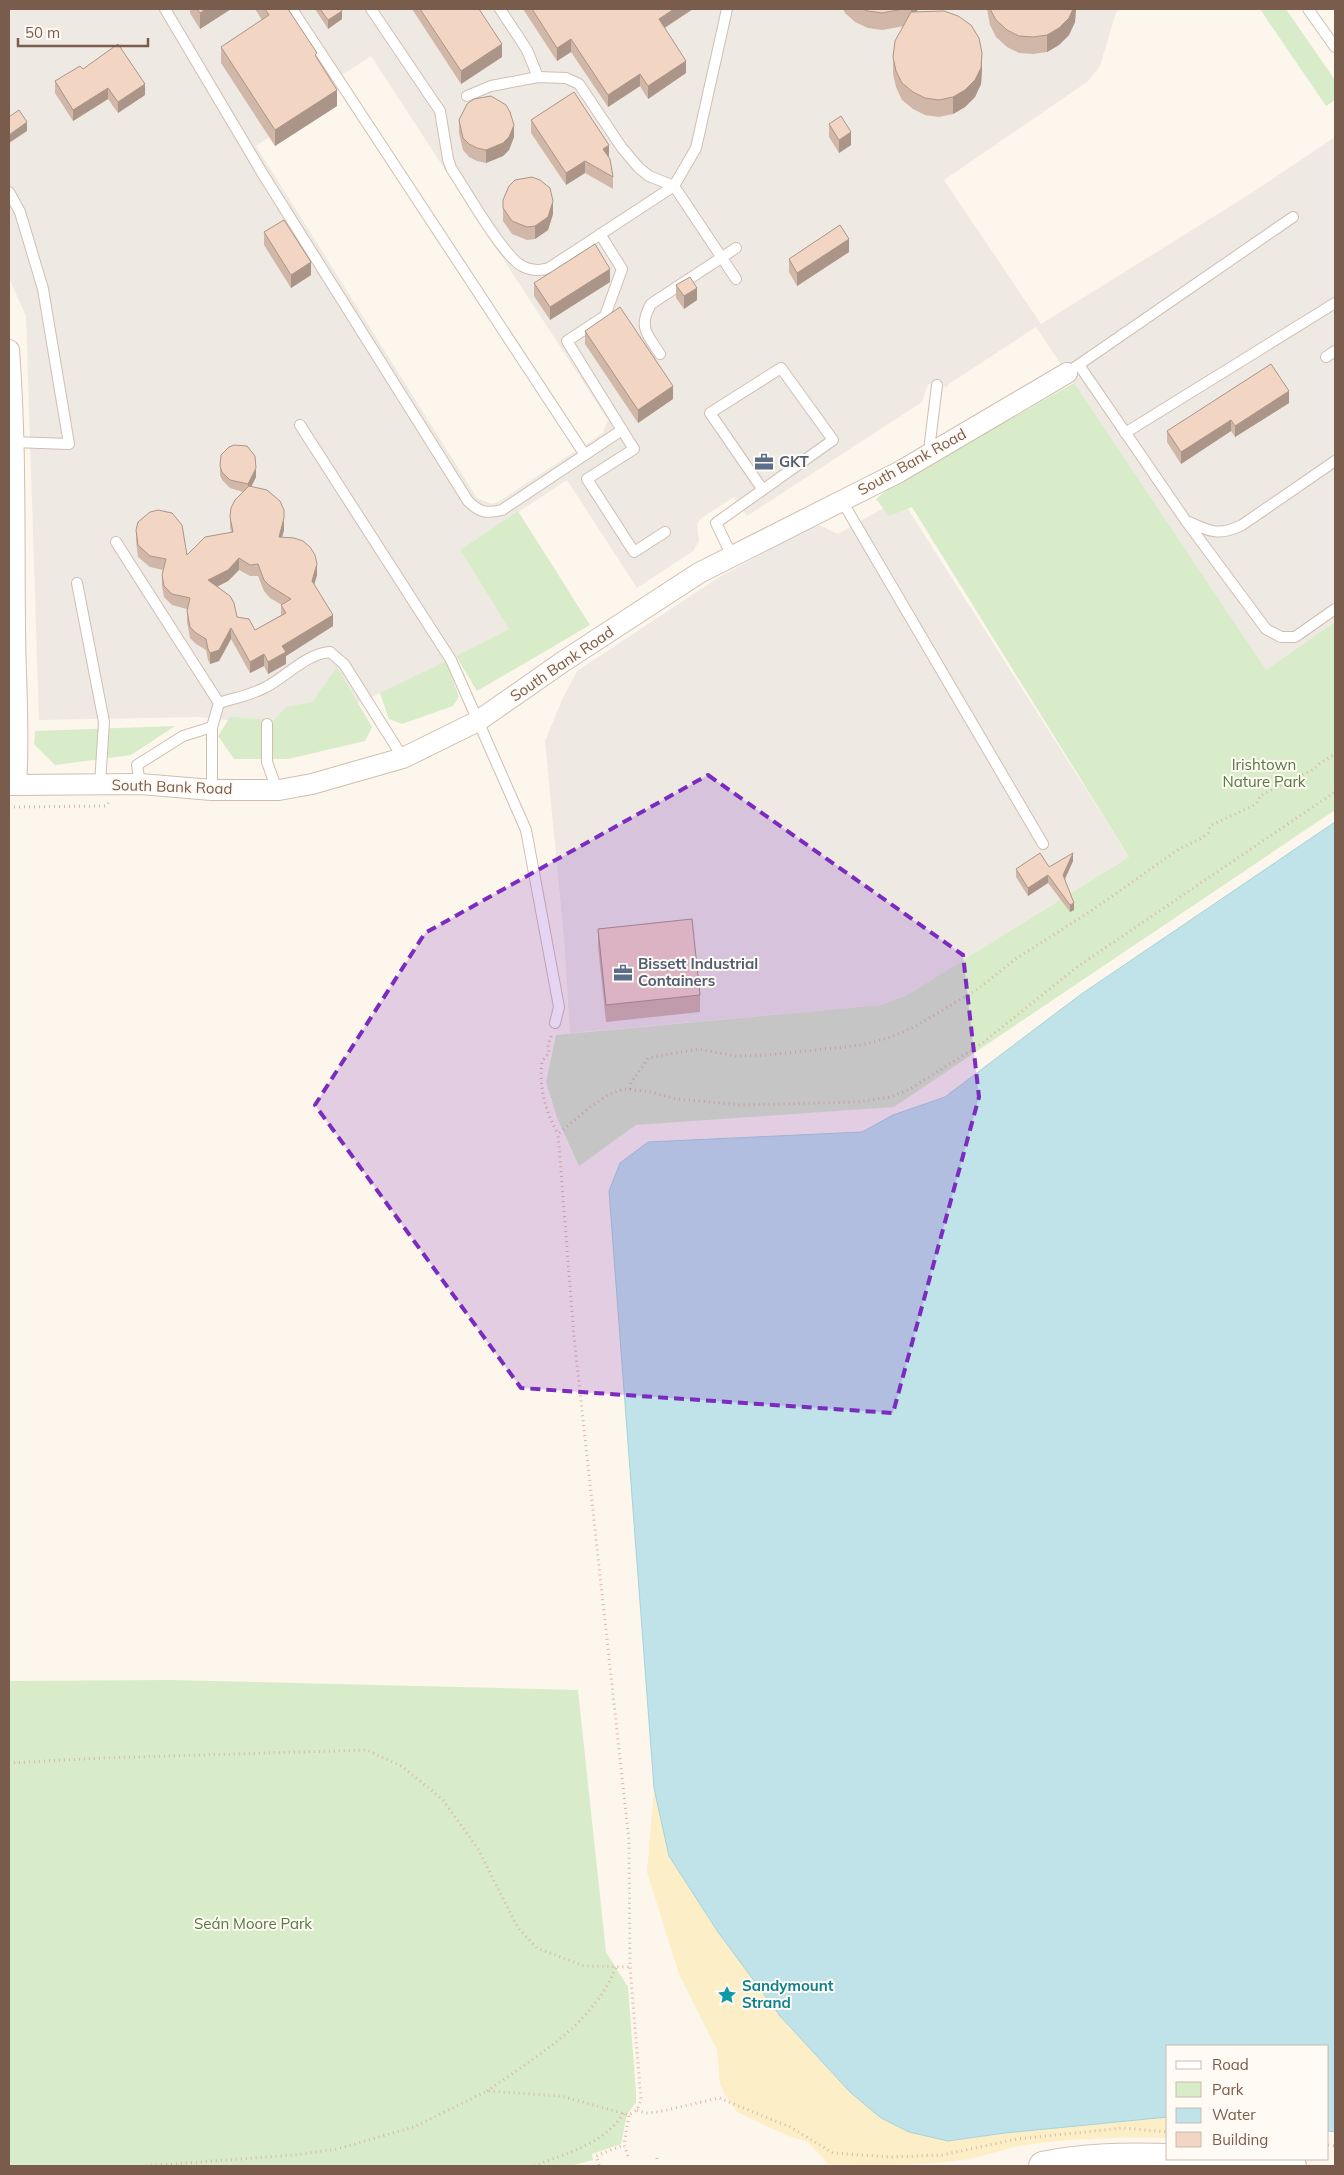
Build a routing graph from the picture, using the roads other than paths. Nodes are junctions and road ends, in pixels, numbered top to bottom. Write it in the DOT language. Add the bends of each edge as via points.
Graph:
graph roads {
  1 [pos="165,9"];
  2 [pos="292,9"];
  3 [pos="371,9"];
  4 [pos="500,9"];
  5 [pos="727,9"];
  6 [pos="1308,9"];
  7 [pos="1335,47"];
  8 [pos="538,77"];
  9 [pos="467,96"];
  10 [pos="674,186"];
  11 [pos="9,192"];
  12 [pos="1293,217"];
  13 [pos="600,234"];
  14 [pos="736,248"];
  15 [pos="722,258"];
  16 [pos="736,278"];
  17 [pos="1335,303"];
  18 [pos="9,350"];
  19 [pos="1335,351"];
  20 [pos="660,354"];
  21 [pos="1326,357"];
  22 [pos="1073,369"];
  23 [pos="937,385"];
  24 [pos="300,425"];
  25 [pos="622,430"];
  26 [pos="1125,433"];
  27 [pos="13,442"];
  28 [pos="931,453"];
  29 [pos="585,456"];
  30 [pos="1335,461"];
  31 [pos="763,490"];
  32 [pos="842,501"];
  33 [pos="1186,521"];
  34 [pos="665,532"];
  35 [pos="12,536"];
  36 [pos="116,542"];
  37 [pos="732,556"];
  38 [pos="77,583"];
  39 [pos="1335,609"];
  40 [pos="12,641"];
  41 [pos="219,703"];
  42 [pos="478,721"];
  43 [pos="267,724"];
  44 [pos="212,728"];
  45 [pos="403,758"];
  46 [pos="100,784"];
  47 [pos="140,784"];
  48 [pos="12,785"];
  49 [pos="212,790"];
  50 [pos="277,790"];
  51 [pos="1043,844"];
  52 [pos="556,1023"];
  53 [pos="1166,2158"];
  54 [pos="1232,2160"];
  55 [pos="1043,2166"];
  56 [pos="1292,2166"];
  1 -- 29 [label="lane" via="264,176 468,501 477,510 488,514 502,510"];
  2 -- 29 [label="lane"];
  3 -- 13 [label="lane" via="440,111 451,168 514,260 540,271"];
  4 -- 8 [label="lane" via="527,50"];
  5 -- 10 [label="lane" via="696,148"];
  6 -- 7 [label="lane"];
  8 -- 9 [label="lane" via="491,86"];
  8 -- 10 [label="lane" via="566,78 579,84 638,168"];
  10 -- 13 [label="lane"];
  10 -- 15 [label="lane"];
  11 -- 27 [label="lane" via="20,212 42,290 69,444"];
  12 -- 22 [label="lane"];
  13 -- 25 [label="lane" via="622,269 605,316 567,341"];
  14 -- 15 [label="lane"];
  15 -- 16 [label="lane"];
  15 -- 20 [label="lane" via="651,304 645,331"];
  17 -- 26 [label="lane"];
  18 -- 27 [label="street"];
  19 -- 21 [label="lane"];
  22 -- 26 [label="lane"];
  22 -- 28 [label="street, South Bank Road"];
  23 -- 28 [label="lane"];
  24 -- 42 [label="lane" via="451,660"];
  25 -- 29 [label="lane"];
  25 -- 34 [label="lane" via="634,448 587,479 634,552"];
  26 -- 33 [label="lane"];
  27 -- 35 [label="street"];
  28 -- 32 [label="street, South Bank Road"];
  30 -- 33 [label="lane" via="1230,531 1210,532"];
  31 -- 31 [label="lane" via="833,440 781,368 710,414"];
  31 -- 37 [label="lane" via="716,523"];
  32 -- 37 [label="street, South Bank Road"];
  32 -- 51 [label="lane"];
  33 -- 39 [label="lane" via="1266,629 1281,637 1295,637"];
  35 -- 40 [label="street"];
  36 -- 41 [label="lane"];
  37 -- 42 [label="street, South Bank Road" via="699,573"];
  38 -- 46 [label="lane" via="104,722"];
  40 -- 48 [label="street" via="18,758"];
  41 -- 44 [label="lane"];
  41 -- 45 [label="lane" via="265,688 309,659 330,652 344,664"];
  42 -- 45 [label="street, South Bank Road"];
  42 -- 52 [label="lane" via="526,830 559,1007"];
  43 -- 50 [label="lane" via="267,762"];
  44 -- 47 [label="lane" via="183,736 137,766"];
  44 -- 49 [label="lane"];
  45 -- 50 [label="street, South Bank Road" via="312,784"];
  46 -- 47 [label="street, South Bank Road"];
  46 -- 48 [label="street, South Bank Road"];
  47 -- 49 [label="street, South Bank Road"];
  49 -- 50 [label="street, South Bank Road"];
  53 -- 55 [label="main road" via="1109,2159"];
  54 -- 56 [label="main road"];
}
